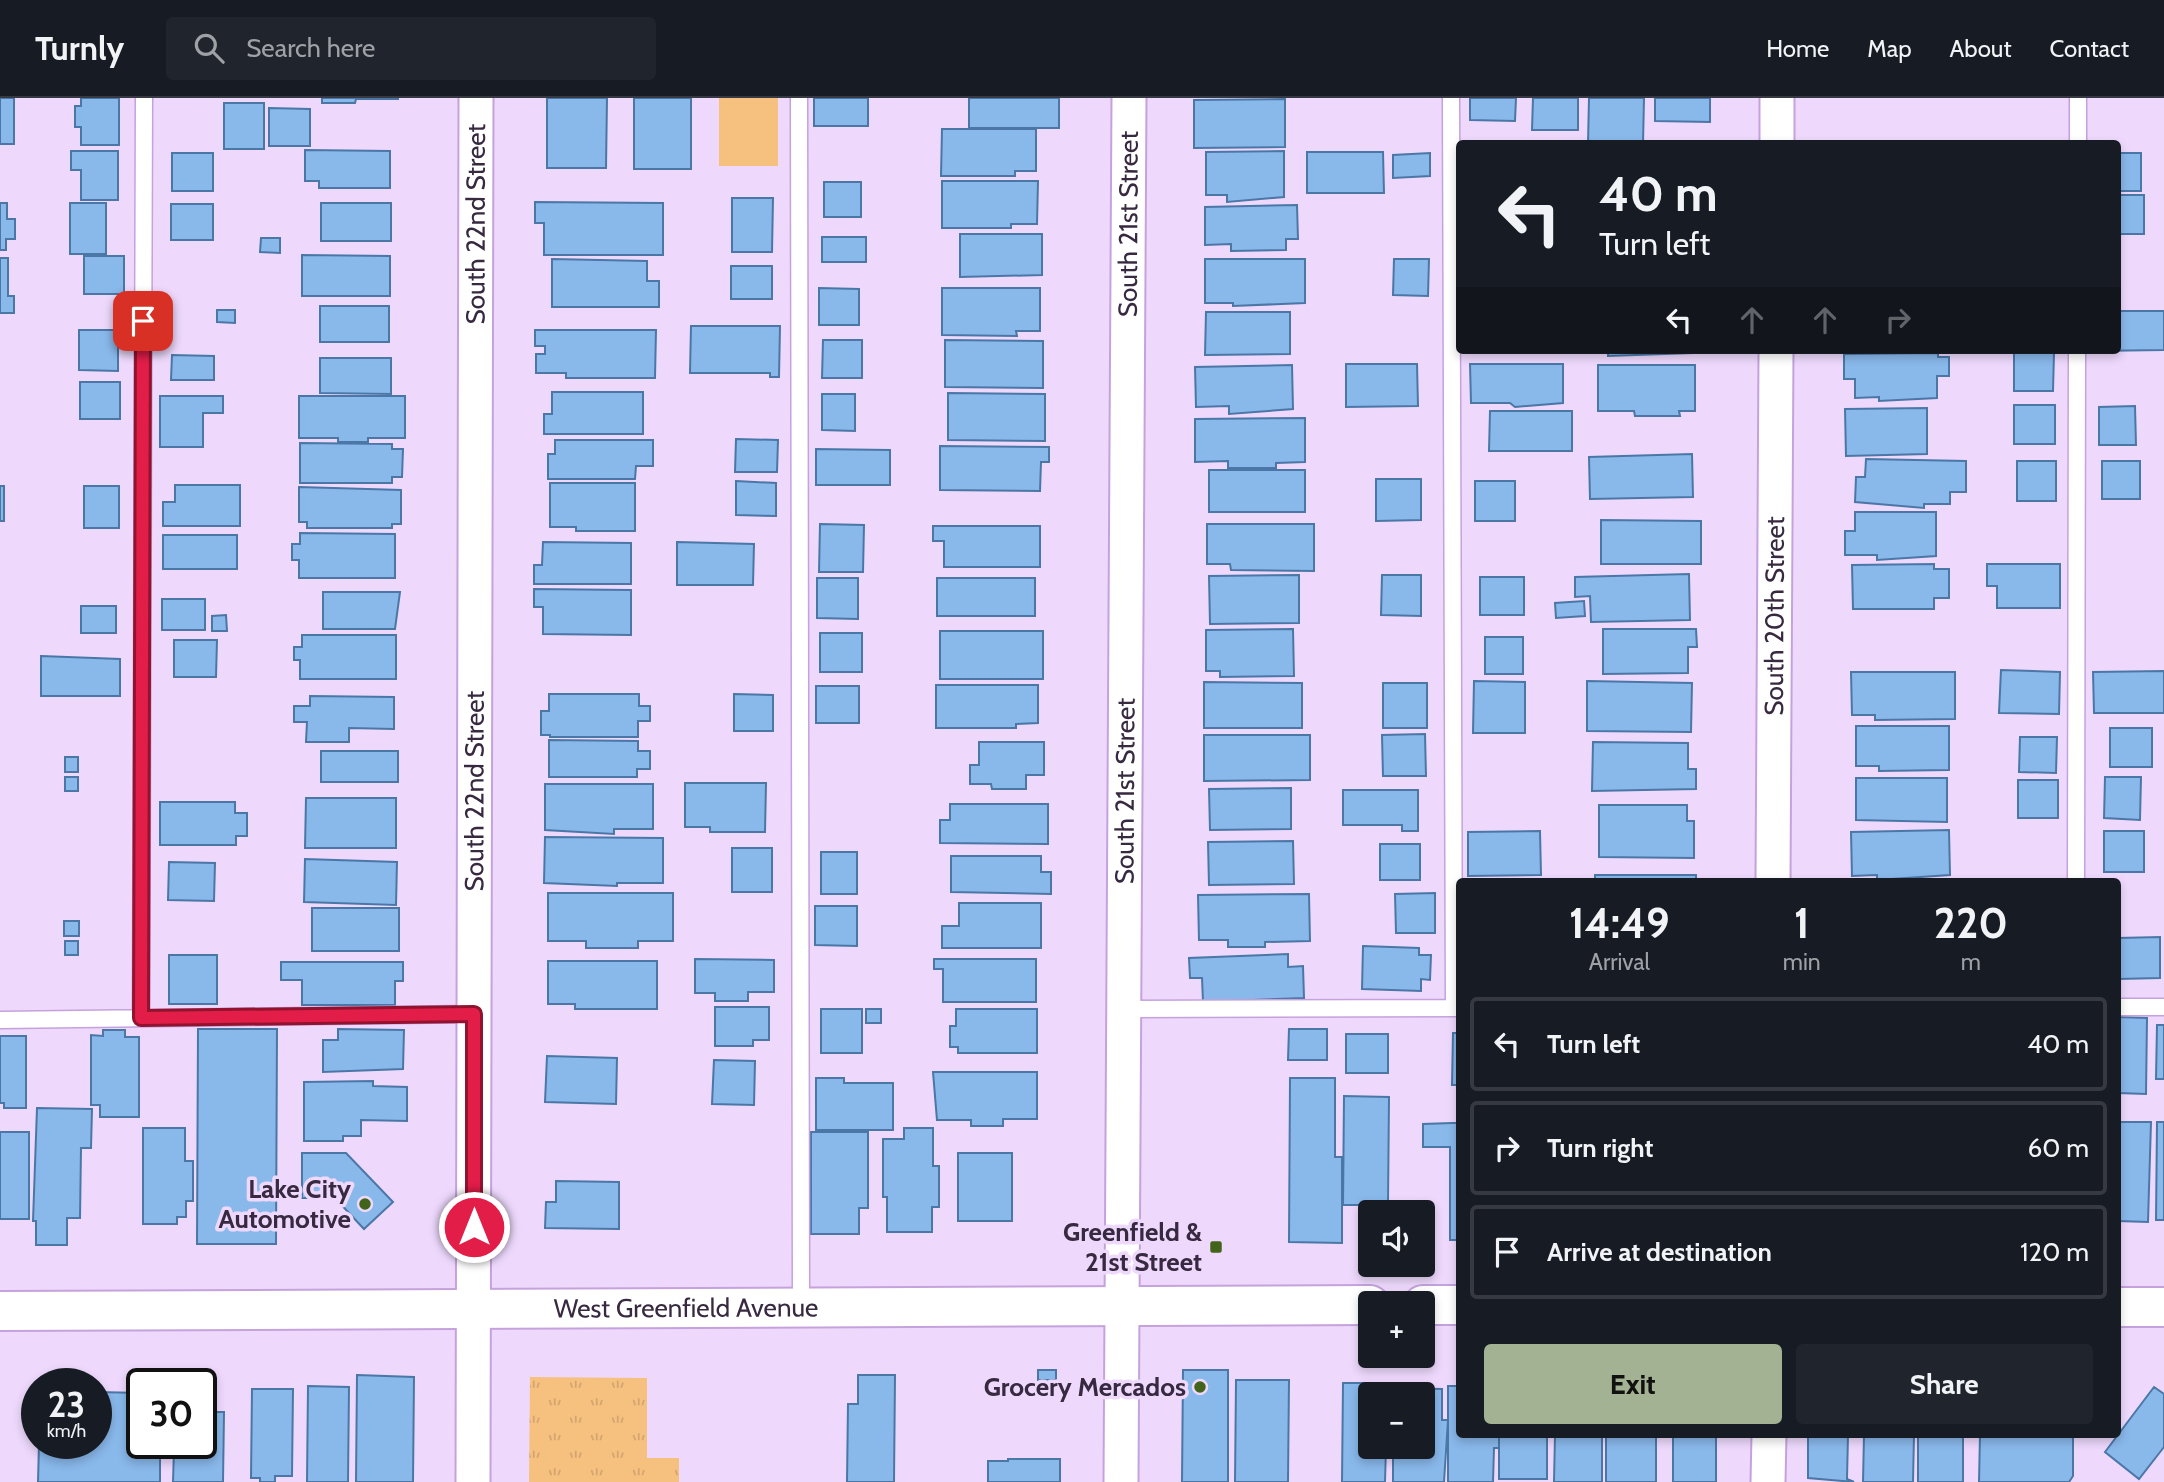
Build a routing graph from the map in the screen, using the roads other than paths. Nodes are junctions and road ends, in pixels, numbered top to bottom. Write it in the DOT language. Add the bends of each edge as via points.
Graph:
graph roads {
  1 [pos="144,98"];
  2 [pos="476,98"];
  3 [pos="799,98"];
  4 [pos="1129,98"];
  5 [pos="1451,98"];
  6 [pos="1777,98"];
  7 [pos="2078,98"];
  8 [pos="1777,140"];
  9 [pos="2078,140"];
  10 [pos="1776,354"];
  11 [pos="2077,354"];
  12 [pos="1456,878"];
  13 [pos="1773,878"];
  14 [pos="2076,878"];
  15 [pos="2121,1007"];
  16 [pos="2164,1007"];
  17 [pos="1456,1008"];
  18 [pos="1125,1009"];
  19 [pos="474,1014"];
  20 [pos="141,1018"];
  21 [pos="0,1020"];
  22 [pos="1123,1305"];
  23 [pos="1358,1305"];
  24 [pos="1435,1305"];
  25 [pos="1456,1305"];
  26 [pos="474,1307"];
  27 [pos="801,1307"];
  28 [pos="2121,1307"];
  29 [pos="2164,1307"];
  30 [pos="0,1311"];
  31 [pos="1769,1438"];
  32 [pos="473,1482"];
  33 [pos="1121,1482"];
  34 [pos="1768,1482"];
  1 -- 20 [label="lane"];
  2 -- 19 [label="street, South 22nd Street"];
  3 -- 27 [label="lane"];
  4 -- 18 [label="street, South 21st Street"];
  5 -- 12 [label="lane"];
  6 -- 8 [label="street"];
  7 -- 9 [label="lane"];
  10 -- 13 [label="street, South 20th Street"];
  11 -- 14 [label="lane"];
  15 -- 16 [label="lane"];
  17 -- 18 [label="lane"];
  18 -- 22 [label="street, South 21st Street"];
  19 -- 20 [label="lane"];
  19 -- 26 [label="street, South 22nd Street"];
  20 -- 21 [label="lane"];
  22 -- 23 [label="main road, West Greenfield Avenue"];
  22 -- 27 [label="main road, West Greenfield Avenue"];
  22 -- 33 [label="street, South 21st Street"];
  24 -- 25 [label="main road"];
  26 -- 27 [label="main road, West Greenfield Avenue"];
  26 -- 30 [label="main road, West Greenfield Avenue"];
  26 -- 32 [label="street, South 22nd Street"];
  28 -- 29 [label="main road"];
  31 -- 34 [label="street"];
}
